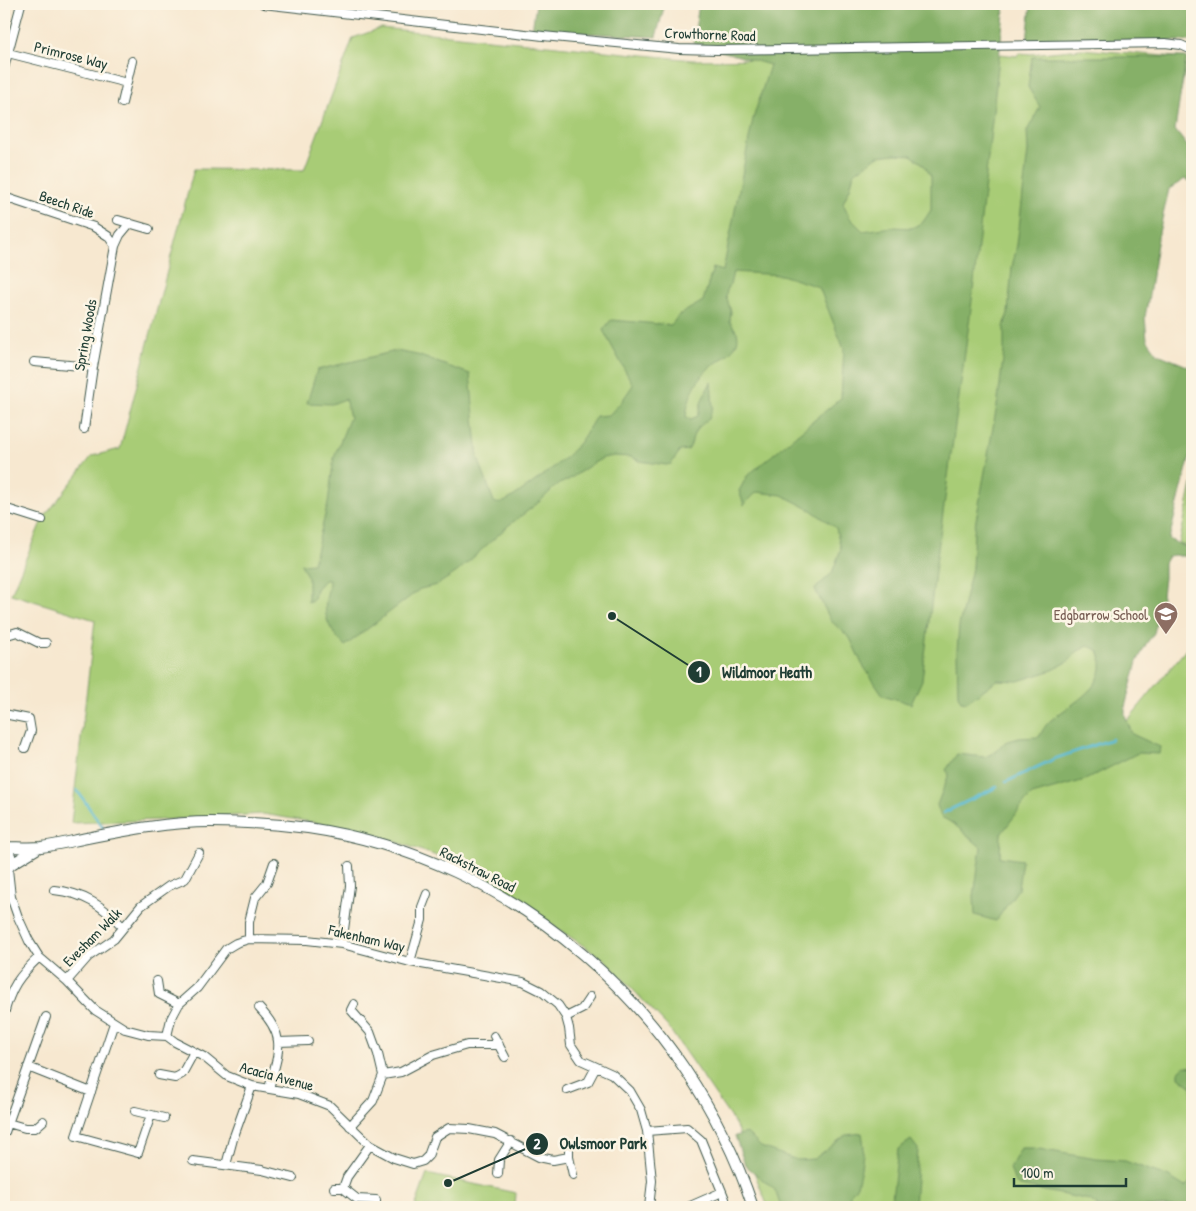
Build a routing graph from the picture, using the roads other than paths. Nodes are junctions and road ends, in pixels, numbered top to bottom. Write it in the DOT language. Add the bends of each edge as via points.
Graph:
graph roads {
  1 [pos="20,4"];
  2 [pos="263,4"];
  3 [pos="1192,50"];
  4 [pos="6,53"];
  5 [pos="132,61"];
  6 [pos="4,68"];
  7 [pos="127,83"];
  8 [pos="122,103"];
  9 [pos="4,197"];
  10 [pos="118,220"];
  11 [pos="130,224"];
  12 [pos="149,230"];
  13 [pos="120,235"];
  14 [pos="108,236"];
  15 [pos="115,246"];
  16 [pos="34,362"];
  17 [pos="93,367"];
  18 [pos="84,429"];
  19 [pos="4,508"];
  20 [pos="42,520"];
  21 [pos="4,636"];
  22 [pos="46,643"];
  23 [pos="4,714"];
  24 [pos="24,748"];
  25 [pos="4,847"];
  26 [pos="41,847"];
  27 [pos="199,853"];
  28 [pos="274,863"];
  29 [pos="349,866"];
  30 [pos="7,869"];
  31 [pos="4,887"];
  32 [pos="54,890"];
  33 [pos="427,894"];
  34 [pos="11,897"];
  35 [pos="124,927"];
  36 [pos="249,939"];
  37 [pos="342,944"];
  38 [pos="39,957"];
  39 [pos="410,962"];
  40 [pos="67,981"];
  41 [pos="157,981"];
  42 [pos="6,995"];
  43 [pos="590,997"];
  44 [pos="179,1004"];
  45 [pos="354,1004"];
  46 [pos="259,1008"];
  47 [pos="4,1014"];
  48 [pos="46,1017"];
  49 [pos="566,1017"];
  50 [pos="114,1023"];
  51 [pos="167,1036"];
  52 [pos="494,1036"];
  53 [pos="308,1041"];
  54 [pos="278,1042"];
  55 [pos="499,1045"];
  56 [pos="194,1052"];
  57 [pos="505,1057"];
  58 [pos="28,1067"];
  59 [pos="596,1067"];
  60 [pos="158,1075"];
  61 [pos="383,1075"];
  62 [pos="252,1086"];
  63 [pos="269,1089"];
  64 [pos="567,1090"];
  65 [pos="91,1092"];
  66 [pos="135,1111"];
  67 [pos="151,1115"];
  68 [pos="164,1118"];
  69 [pos="43,1120"];
  70 [pos="8,1123"];
  71 [pos="350,1126"];
  72 [pos="647,1131"];
  73 [pos="5,1132"];
  74 [pos="510,1141"];
  75 [pos="569,1144"];
  76 [pos="370,1145"];
  77 [pos="569,1157"];
  78 [pos="193,1161"];
  79 [pos="226,1166"];
  80 [pos="498,1174"];
  81 [pos="573,1175"];
  82 [pos="293,1178"];
  83 [pos="334,1188"];
  84 [pos="343,1188"];
  85 [pos="376,1207"];
  86 [pos="649,1207"];
  87 [pos="688,1207"];
  88 [pos="753,1207"];
  1 -- 4 [label="street"];
  2 -- 3 [label="street, Crowthorne Road" via="698,50 1158,43 1174,43"];
  4 -- 6 [label="street"];
  4 -- 7 [label="street, Primrose Way"];
  5 -- 7 [label="street"];
  7 -- 8 [label="street"];
  9 -- 14 [label="street, Beech Ride" via="70,218"];
  10 -- 11 [label="street"];
  11 -- 12 [label="street"];
  11 -- 13 [label="street, Spring Woods"];
  13 -- 14 [label="street"];
  13 -- 15 [label="street, Spring Woods"];
  14 -- 15 [label="street, Beech Ride"];
  15 -- 17 [label="street, Spring Woods"];
  16 -- 17 [label="street"];
  17 -- 18 [label="street, Spring Woods"];
  19 -- 20 [label="street"];
  21 -- 22 [label="street" via="17,632"];
  23 -- 24 [label="street" via="29,719 31,730"];
  25 -- 26 [label="main road, Rackstraw Road"];
  25 -- 30 [label="main road" via="10,854"];
  26 -- 30 [label="main road, Rackstraw Road"];
  26 -- 88 [label="main road, Rackstraw Road" via="170,825 209,822 282,826 324,831 380,845 427,861 483,886 524,910 575,948 657,1030 710,1108"];
  27 -- 35 [label="street, Evesham Walk" via="185,879 156,894"];
  28 -- 36 [label="street" via="267,883 255,898"];
  29 -- 37 [label="street"];
  30 -- 34 [label="street, Acacia Avenue"];
  31 -- 34 [label="street, Acacia Avenue"];
  32 -- 35 [label="street" via="83,896 109,912"];
  33 -- 39 [label="street"];
  34 -- 38 [label="street, Acacia Avenue"];
  35 -- 40 [label="street, Evesham Walk" via="114,939 88,957"];
  36 -- 37 [label="street, Fakenham Way"];
  36 -- 44 [label="street, Fakenham Way" via="226,950 197,988"];
  37 -- 39 [label="street, Fakenham Way"];
  38 -- 40 [label="street, Acacia Avenue"];
  38 -- 42 [label="street" via="23,971"];
  39 -- 49 [label="street, Fakenham Way" via="523,982 541,991 558,1005"];
  40 -- 50 [label="street, Acacia Avenue"];
  41 -- 44 [label="street" via="159,994"];
  42 -- 47 [label="street"];
  43 -- 49 [label="street" via="582,1009"];
  44 -- 51 [label="street, Fakenham Way"];
  45 -- 61 [label="street" via="351,1010 370,1032"];
  46 -- 54 [label="street" via="271,1021"];
  48 -- 58 [label="street"];
  49 -- 59 [label="street, Fakenham Way" via="571,1045 581,1060"];
  50 -- 51 [label="street, Acacia Avenue" via="138,1034"];
  50 -- 65 [label="street"];
  51 -- 56 [label="street, Acacia Avenue"];
  52 -- 55 [label="street"];
  53 -- 54 [label="street"];
  54 -- 63 [label="street"];
  55 -- 57 [label="street"];
  55 -- 61 [label="street" via="467,1045 433,1055 401,1072"];
  56 -- 60 [label="street" via="182,1074 175,1078"];
  56 -- 62 [label="street, Acacia Avenue" via="227,1076"];
  58 -- 65 [label="street"];
  58 -- 70 [label="street"];
  59 -- 64 [label="street" via="588,1082"];
  59 -- 72 [label="street, Fakenham Way" via="612,1074 630,1091 641,1110"];
  61 -- 71 [label="street" via="373,1101"];
  62 -- 63 [label="street, Acacia Avenue"];
  62 -- 79 [label="street" via="232,1139"];
  63 -- 71 [label="street, Acacia Avenue" via="299,1094 330,1106"];
  65 -- 67 [label="street" via="76,1136 138,1153"];
  66 -- 67 [label="street"];
  67 -- 68 [label="street"];
  69 -- 70 [label="street" via="35,1128"];
  70 -- 73 [label="street"];
  71 -- 76 [label="street, Acacia Avenue"];
  72 -- 86 [label="street, Fakenham Way" via="652,1181"];
  72 -- 87 [label="street" via="687,1128 701,1140 724,1195"];
  74 -- 76 [label="street, Acacia Avenue" via="495,1134 449,1128 436,1138 423,1161 413,1164"];
  74 -- 77 [label="street, Acacia Avenue" via="539,1157 553,1160"];
  74 -- 80 [label="street" via="499,1160"];
  75 -- 77 [label="street"];
  76 -- 84 [label="street"];
  77 -- 81 [label="street"];
  78 -- 79 [label="street"];
  79 -- 82 [label="street"];
  83 -- 84 [label="street"];
  84 -- 85 [label="street" via="357,1199 376,1200"];
}
